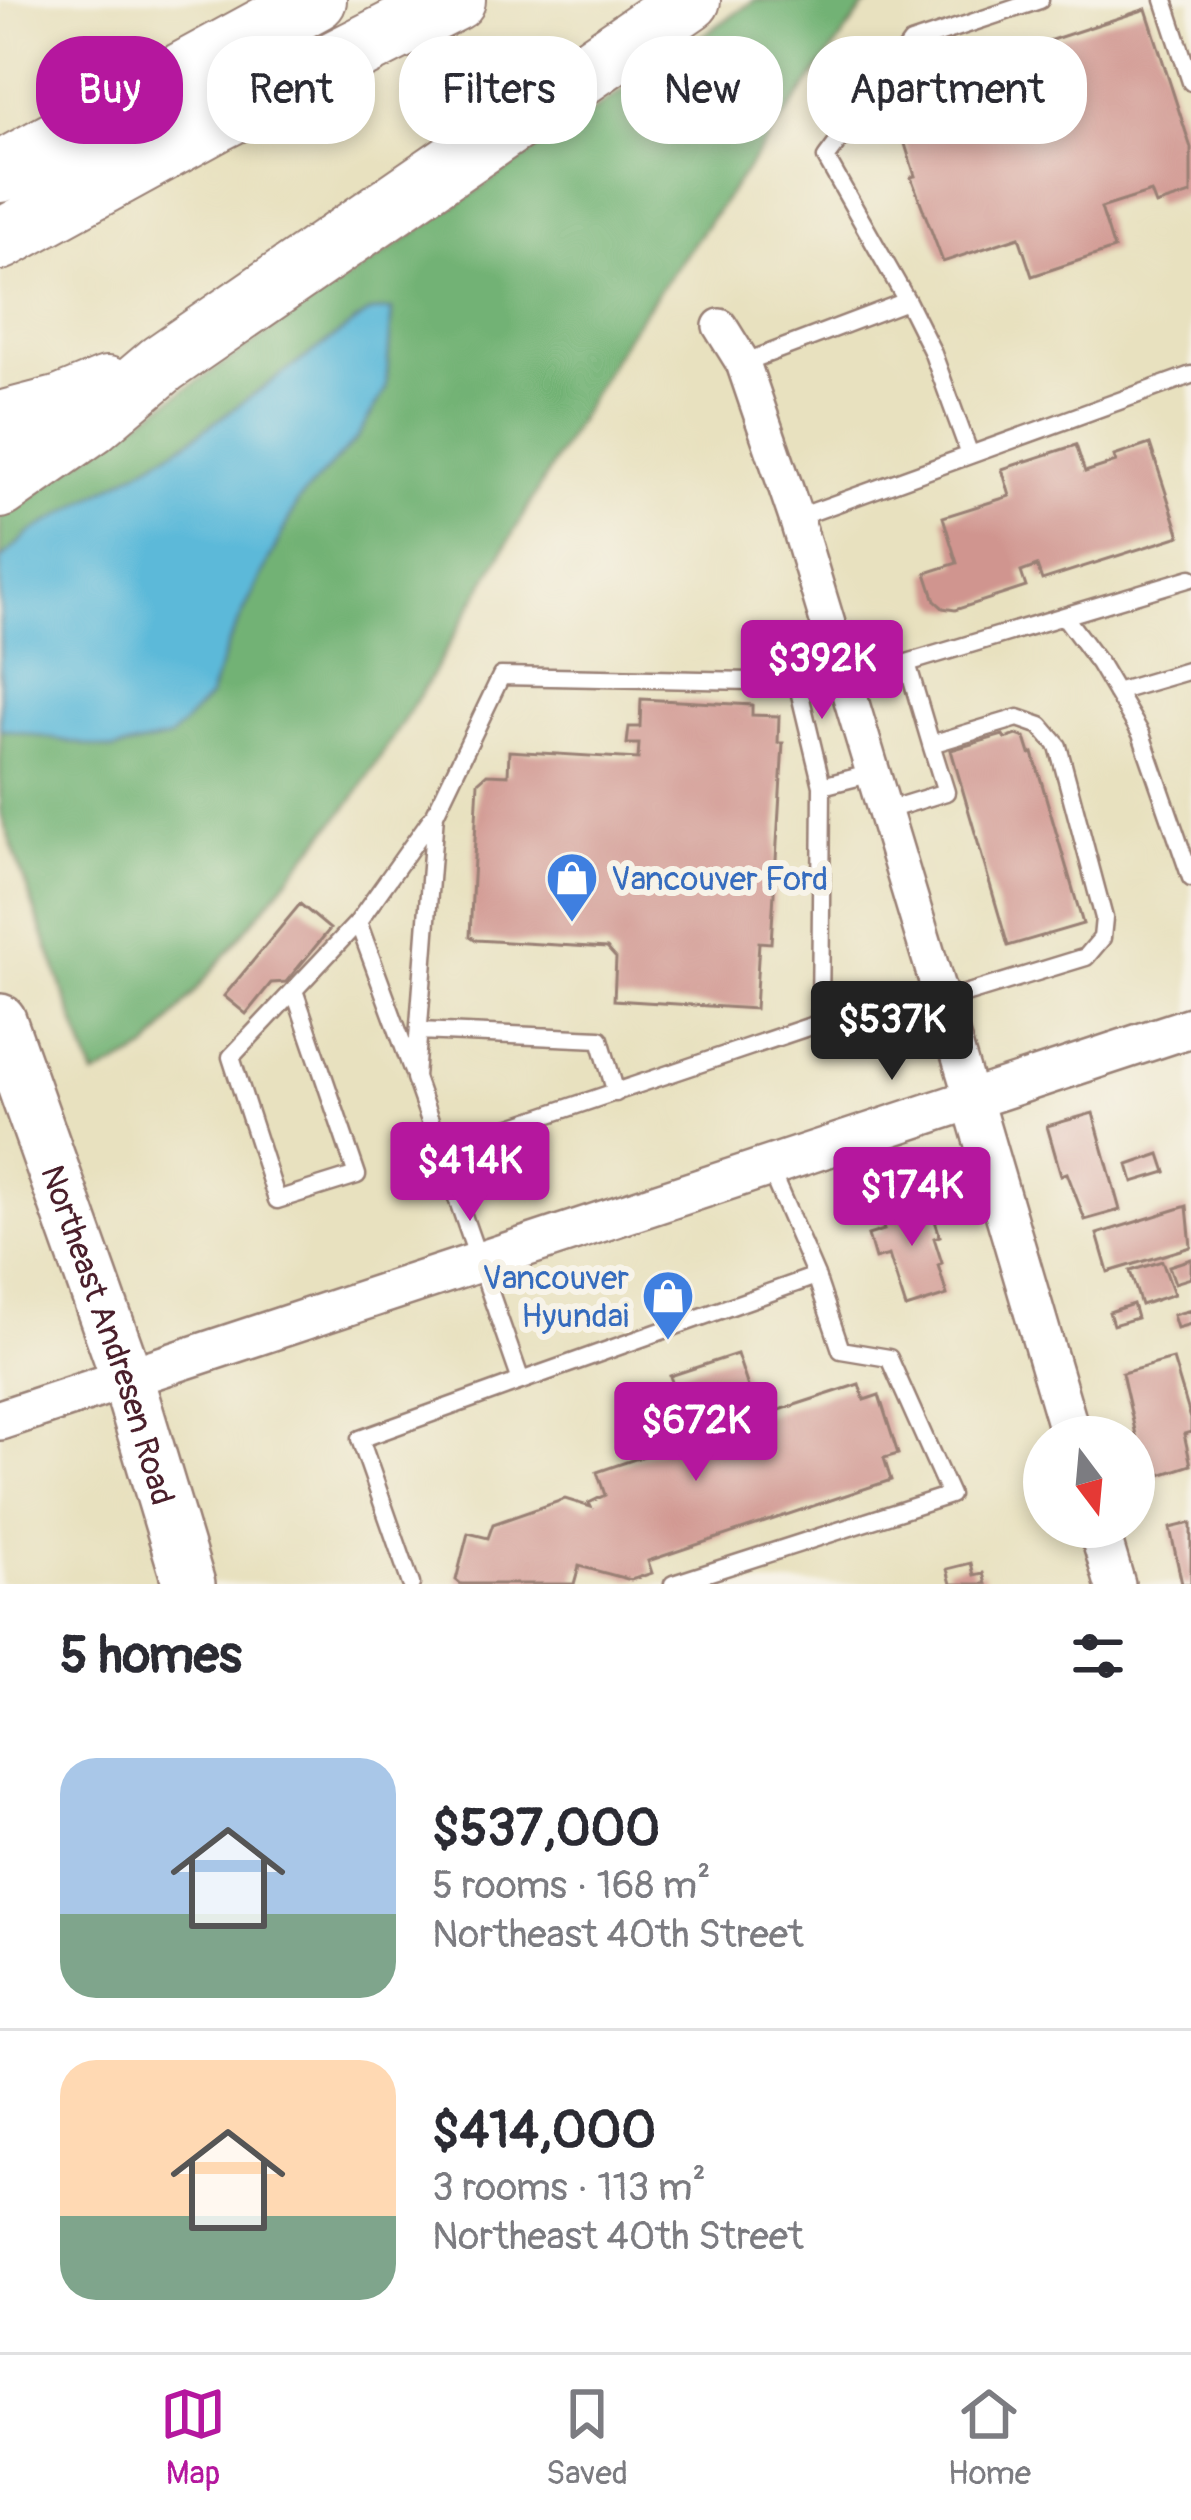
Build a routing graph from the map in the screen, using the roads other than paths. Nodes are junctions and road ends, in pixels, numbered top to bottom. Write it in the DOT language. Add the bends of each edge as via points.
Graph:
graph roads {
  1 [pos="316,0"];
  2 [pos="455,0"];
  3 [pos="690,0"];
  4 [pos="1040,0"];
  5 [pos="1164,0"];
  6 [pos="1191,82"];
  7 [pos="0,172"];
  8 [pos="0,240"];
  9 [pos="907,301"];
  10 [pos="720,326"];
  11 [pos="743,363"];
  12 [pos="162,364"];
  13 [pos="1191,375"];
  14 [pos="0,422"];
  15 [pos="970,455"];
  16 [pos="0,488"];
  17 [pos="796,518"];
  18 [pos="1191,578"];
  19 [pos="1064,616"];
  20 [pos="908,663"];
  21 [pos="1191,670"];
  22 [pos="797,682"];
  23 [pos="846,682"];
  24 [pos="1116,692"];
  25 [pos="932,744"];
  26 [pos="873,773"];
  27 [pos="822,786"];
  28 [pos="884,811"];
  29 [pos="435,814"];
  30 [pos="1191,878"];
  31 [pos="358,922"];
  32 [pos="294,990"];
  33 [pos="942,1001"];
  34 [pos="0,1020"];
  35 [pos="1191,1027"];
  36 [pos="419,1030"];
  37 [pos="415,1078"];
  38 [pos="616,1093"];
  39 [pos="970,1097"];
  40 [pos="440,1151"];
  41 [pos="768,1164"];
  42 [pos="477,1261"];
  43 [pos="817,1276"];
  44 [pos="127,1378"];
  45 [pos="521,1381"];
  46 [pos="1065,1416"];
  47 [pos="0,1420"];
  48 [pos="1104,1548"];
  49 [pos="189,1584"];
  50 [pos="411,1584"];
  51 [pos="673,1584"];
  52 [pos="1115,1584"];
  1 -- 7 [label="highway"];
  2 -- 8 [label="highway"];
  3 -- 12 [label="highway"];
  4 -- 9 [label="lane" via="910,43 826,158"];
  5 -- 6 [label="lane"];
  9 -- 11 [label="lane"];
  9 -- 15 [label="lane"];
  10 -- 11 [label="street"];
  11 -- 17 [label="street"];
  12 -- 14 [label="highway"];
  12 -- 16 [label="highway"];
  13 -- 15 [label="lane"];
  15 -- 17 [label="lane"];
  17 -- 23 [label="street"];
  18 -- 19 [label="lane"];
  19 -- 20 [label="lane"];
  19 -- 24 [label="lane"];
  20 -- 23 [label="lane"];
  20 -- 25 [label="lane"];
  21 -- 24 [label="lane"];
  22 -- 23 [label="lane"];
  22 -- 27 [label="lane"];
  22 -- 29 [label="lane" via="501,676"];
  23 -- 26 [label="street"];
  24 -- 30 [label="lane" via="1141,734"];
  25 -- 28 [label="lane" via="946,792"];
  25 -- 33 [label="lane" via="1018,718 1041,726 1058,746 1104,918 1102,938 1086,958"];
  26 -- 27 [label="lane"];
  26 -- 28 [label="street"];
  27 -- 38 [label="lane" via="820,1023"];
  28 -- 33 [label="street"];
  29 -- 31 [label="lane"];
  29 -- 36 [label="lane"];
  31 -- 32 [label="lane"];
  31 -- 37 [label="lane"];
  32 -- 32 [label="lane" via="231,1057 278,1201 358,1174"];
  33 -- 39 [label="street"];
  34 -- 44 [label="main road, Northeast Andresen Road"];
  35 -- 39 [label="street"];
  36 -- 37 [label="lane"];
  36 -- 38 [label="lane" via="600,1039"];
  37 -- 40 [label="lane"];
  38 -- 40 [label="lane"];
  39 -- 41 [label="street"];
  39 -- 46 [label="street"];
  40 -- 42 [label="lane"];
  41 -- 42 [label="street"];
  41 -- 43 [label="lane"];
  42 -- 44 [label="street"];
  42 -- 45 [label="lane"];
  43 -- 45 [label="lane"];
  43 -- 51 [label="lane" via="841,1350 889,1358 950,1496"];
  44 -- 47 [label="street"];
  44 -- 49 [label="main road, Northeast Andresen Road"];
  45 -- 50 [label="lane" via="360,1438"];
  48 -- 52 [label="street"];
}
